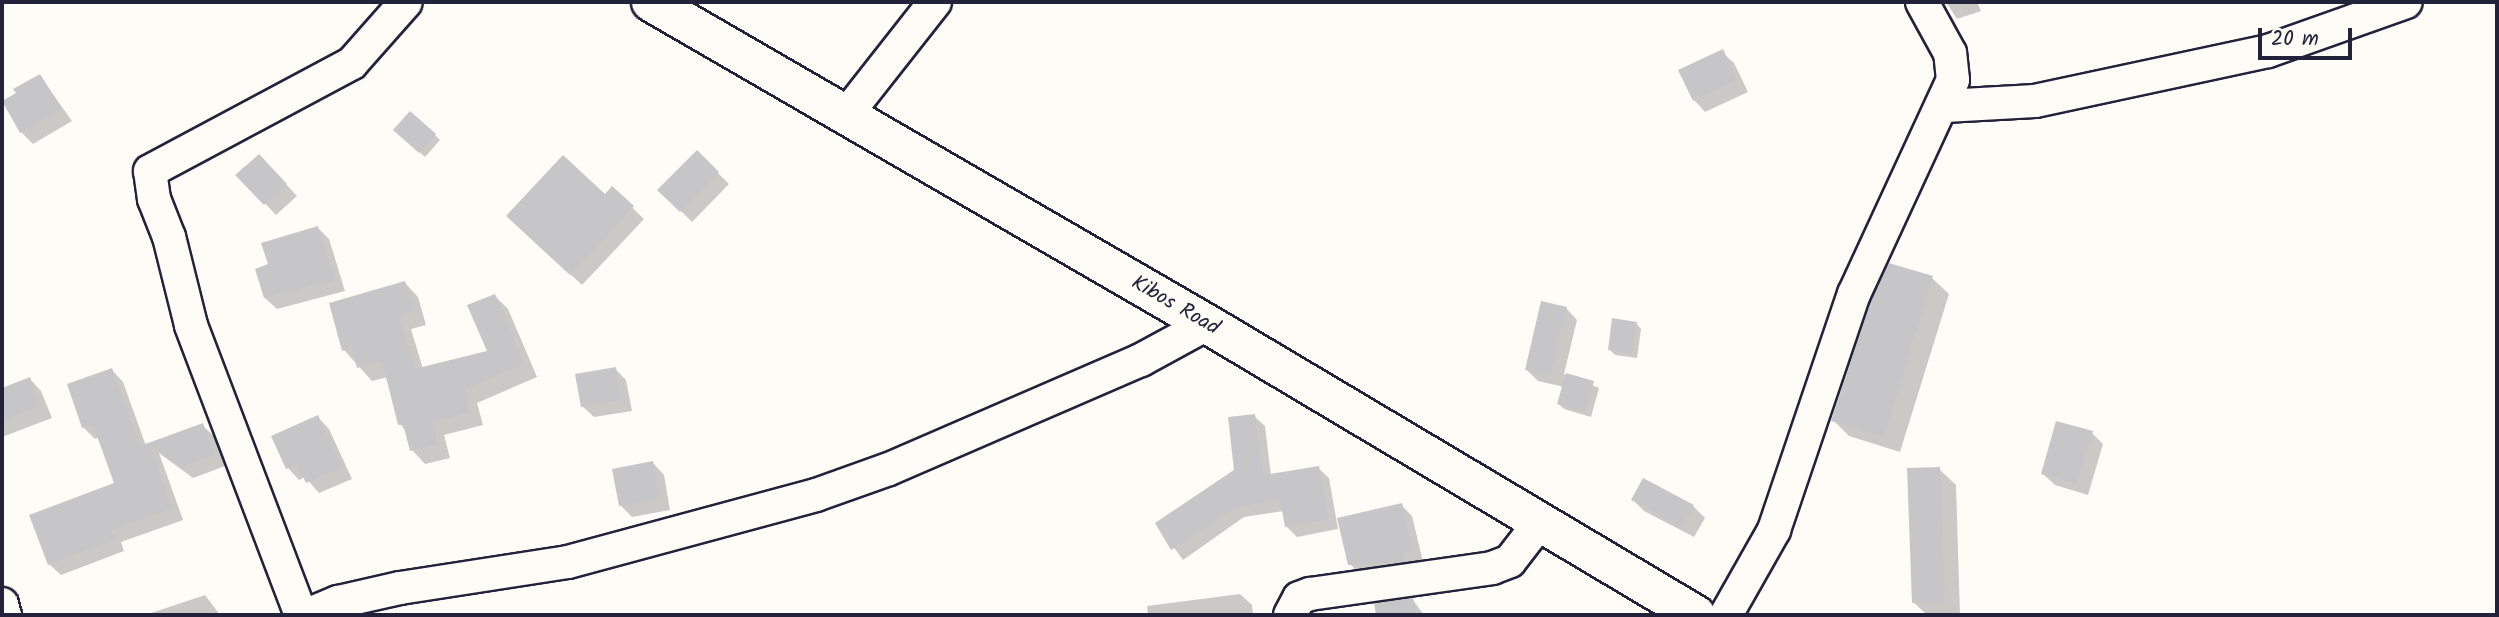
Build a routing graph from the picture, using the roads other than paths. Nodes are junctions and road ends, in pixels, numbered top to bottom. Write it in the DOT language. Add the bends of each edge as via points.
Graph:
graph roads {
  1 [pos="406,2"];
  2 [pos="651,2"];
  3 [pos="935,2"];
  4 [pos="1922,2"];
  5 [pos="2406,2"];
  6 [pos="1945,106"];
  7 [pos="846,115"];
  8 [pos="1207,324"];
  9 [pos="1540,522"];
  10 [pos="399,602"];
  11 [pos="2,604"];
  12 [pos="5,615"];
  13 [pos="301,615"];
  14 [pos="307,615"];
  15 [pos="1290,615"];
  16 [pos="1696,615"];
  17 [pos="1726,615"];
  1 -- 13 [label="street" via="352,63 150,172 191,325"];
  2 -- 7 [label="main road, Kibos Road"];
  3 -- 7 [label="street"];
  4 -- 6 [label="street" via="1950,53 1953,80"];
  5 -- 6 [label="street" via="2268,51 2035,101"];
  6 -- 17 [label="street" via="1892,206 1854,294 1774,530"];
  7 -- 8 [label="main road, Kibos Road"];
  8 -- 9 [label="main road, Kibos Road"];
  8 -- 10 [label="street" via="1142,360 889,469 816,495"];
  9 -- 15 [label="street" via="1524,546 1501,565 1310,594 1299,598"];
  9 -- 16 [label="main road, Kibos Road"];
  10 -- 14 [label="street" via="338,602"];
  11 -- 12 [label="street"];
}
